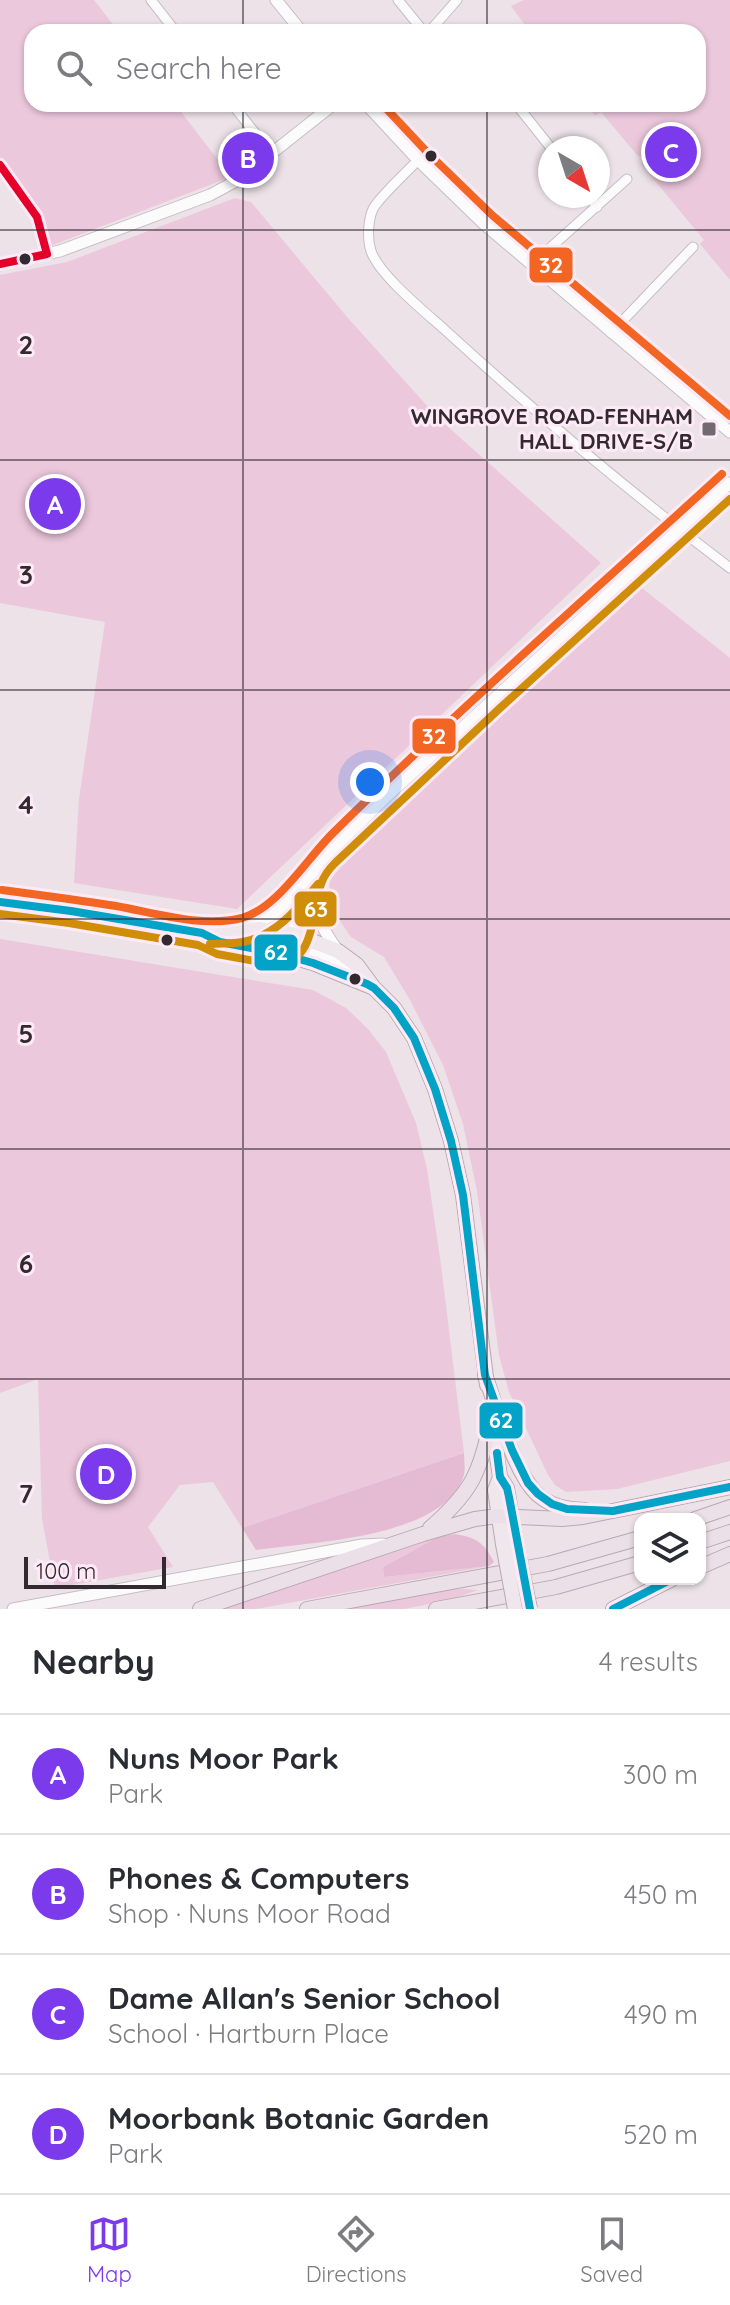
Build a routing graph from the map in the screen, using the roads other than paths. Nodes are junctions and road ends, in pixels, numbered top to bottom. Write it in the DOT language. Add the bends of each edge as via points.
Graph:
graph roads {
  1 [pos="151,0"];
  2 [pos="276,0"];
  3 [pos="398,0"];
  4 [pos="457,0"];
  5 [pos="170,24"];
  6 [pos="296,24"];
  7 [pos="425,24"];
  8 [pos="438,24"];
  9 [pos="238,112"];
  10 [pos="324,112"];
  11 [pos="373,112"];
  12 [pos="522,112"];
  13 [pos="541,136"];
  14 [pos="271,153"];
  15 [pos="418,160"];
  16 [pos="627,179"];
  17 [pos="610,195"];
  18 [pos="596,208"];
  19 [pos="693,247"];
  20 [pos="0,264"];
  21 [pos="531,265"];
  22 [pos="611,333"];
  23 [pos="730,432"];
  24 [pos="730,483"];
  25 [pos="678,529"];
  26 [pos="730,568"];
  27 [pos="312,874"];
  28 [pos="298,891"];
  29 [pos="0,902"];
  30 [pos="243,930"];
  31 [pos="202,933"];
  32 [pos="292,938"];
  33 [pos="338,951"];
  34 [pos="278,953"];
  35 [pos="371,986"];
  36 [pos="485,1375"];
  37 [pos="492,1418"];
  38 [pos="730,1487"];
  39 [pos="730,1507"];
  40 [pos="613,1511"];
  41 [pos="706,1515"];
  42 [pos="505,1516"];
  43 [pos="730,1532"];
  44 [pos="423,1534"];
  45 [pos="634,1540"];
  46 [pos="706,1540"];
  47 [pos="399,1542"];
  48 [pos="510,1543"];
  49 [pos="730,1554"];
  50 [pos="706,1564"];
  51 [pos="634,1565"];
  52 [pos="660,1585"];
  53 [pos="662,1585"];
  54 [pos="13,1609"];
  55 [pos="200,1609"];
  56 [pos="307,1609"];
  57 [pos="436,1609"];
  58 [pos="515,1609"];
  59 [pos="530,1609"];
  60 [pos="613,1609"];
  61 [pos="626,1609"];
  1 -- 5 [label="street"];
  2 -- 6 [label="street"];
  3 -- 7 [label="street"];
  4 -- 8 [label="street"];
  9 -- 14 [label="street"];
  10 -- 14 [label="street"];
  11 -- 15 [label="street"];
  12 -- 13 [label="street"];
  14 -- 20 [label="street" via="210,195 60,251"];
  15 -- 21 [label="street"];
  15 -- 25 [label="street" via="373,208 371,252 385,272 512,391"];
  16 -- 17 [label="street"];
  18 -- 21 [label="street"];
  19 -- 22 [label="street"];
  21 -- 22 [label="street"];
  22 -- 23 [label="street"];
  24 -- 25 [label="street"];
  25 -- 26 [label="street"];
  25 -- 27 [label="street" via="384,799"];
  27 -- 28 [label="street"];
  27 -- 32 [label="street"];
  27 -- 33 [label="street" via="315,912"];
  28 -- 30 [label="street" via="270,918"];
  28 -- 32 [label="street"];
  29 -- 31 [label="main road"];
  30 -- 31 [label="main road"];
  30 -- 32 [label="main road"];
  31 -- 34 [label="main road" via="220,942"];
  32 -- 33 [label="main road"];
  32 -- 34 [label="street"];
  32 -- 35 [label="street"];
  33 -- 35 [label="main road" via="357,965"];
  34 -- 35 [label="main road"];
  35 -- 36 [label="main road" via="414,1038 451,1141 463,1195"];
  36 -- 37 [label="main road"];
  36 -- 40 [label="highway" via="512,1450 538,1494 567,1509"];
  37 -- 42 [label="main road" via="500,1477 507,1488"];
  37 -- 44 [label="highway" via="472,1482"];
  38 -- 40 [label="highway"];
  39 -- 41 [label="highway"];
  40 -- 42 [label="highway" via="562,1519"];
  42 -- 44 [label="highway"];
  42 -- 48 [label="main road"];
  43 -- 46 [label="highway"];
  44 -- 47 [label="highway"];
  45 -- 56 [label="highway" via="548,1564"];
  47 -- 54 [label="street"];
  47 -- 55 [label="highway"];
  48 -- 58 [label="main road, bridge"];
  48 -- 59 [label="main road, bridge"];
  49 -- 50 [label="highway"];
  51 -- 57 [label="highway" via="556,1587"];
  52 -- 60 [label="highway"];
  53 -- 61 [label="highway"];
}
